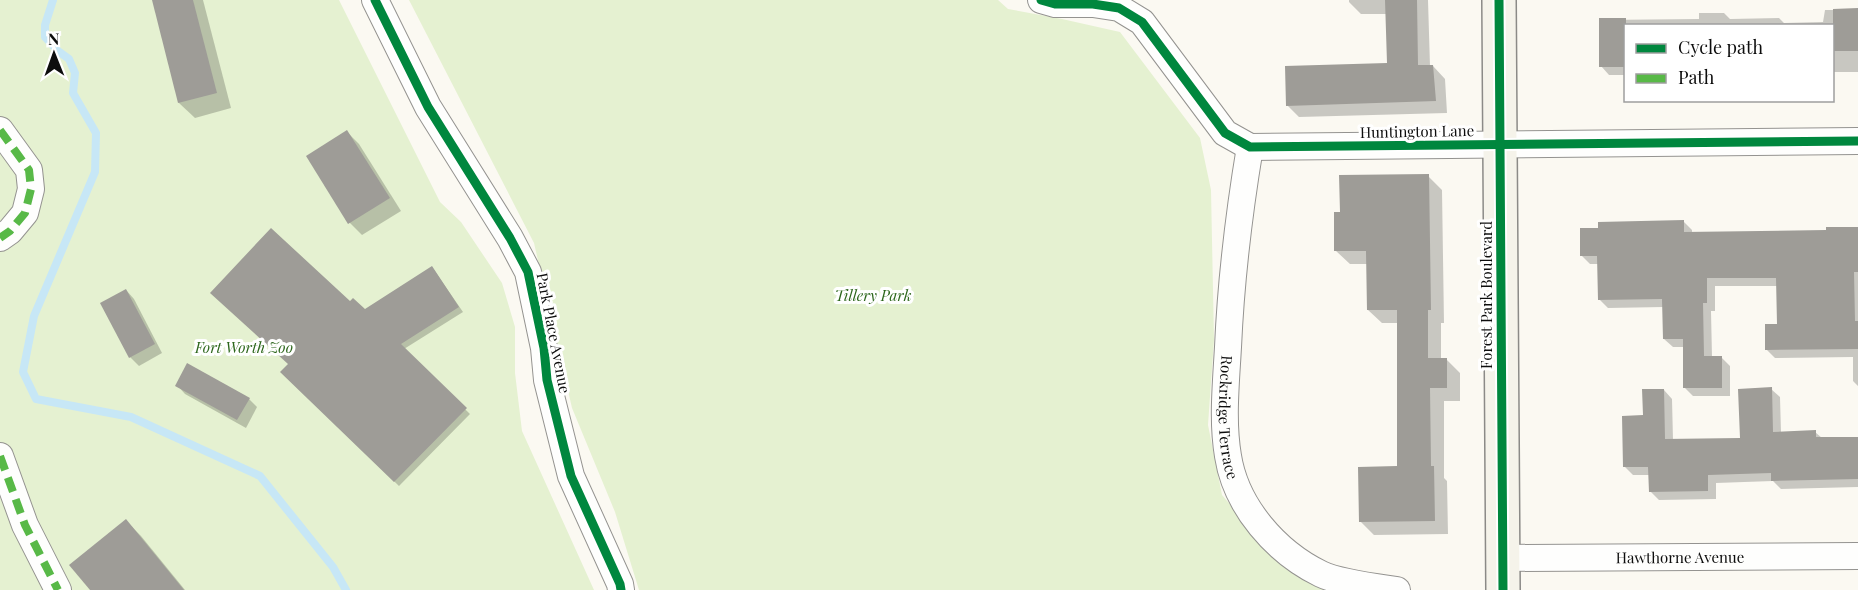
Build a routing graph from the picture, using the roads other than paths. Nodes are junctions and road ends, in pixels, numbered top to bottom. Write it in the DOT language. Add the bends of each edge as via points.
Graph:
graph roads {
  1 [pos="375,0"];
  2 [pos="1041,0"];
  3 [pos="1499,0"];
  4 [pos="0,130"];
  5 [pos="1858,141"];
  6 [pos="1500,145"];
  7 [pos="1250,147"];
  8 [pos="0,237"];
  9 [pos="0,456"];
  10 [pos="1858,556"];
  11 [pos="1503,574"];
  12 [pos="58,590"];
  13 [pos="621,590"];
  14 [pos="1397,590"];
  1 -- 13 [label="street, Park Place Avenue" via="428,107 528,272 547,380 571,476"];
  2 -- 7 [label="street" via="1119,8 1142,22 1225,133"];
  3 -- 6 [label="main road, Forest Park Boulevard"];
  4 -- 8 [label="street" via="29,170 31,189 25,213"];
  5 -- 6 [label="street, Huntington Lane"];
  6 -- 7 [label="street, Huntington Lane"];
  6 -- 11 [label="main road, Forest Park Boulevard"];
  7 -- 14 [label="street, Rockridge Terrace" via="1230,311 1226,391 1230,467 1251,513 1282,549 1322,575"];
  9 -- 12 [label="street" via="25,525"];
  10 -- 11 [label="street, Hawthorne Avenue"];
}
